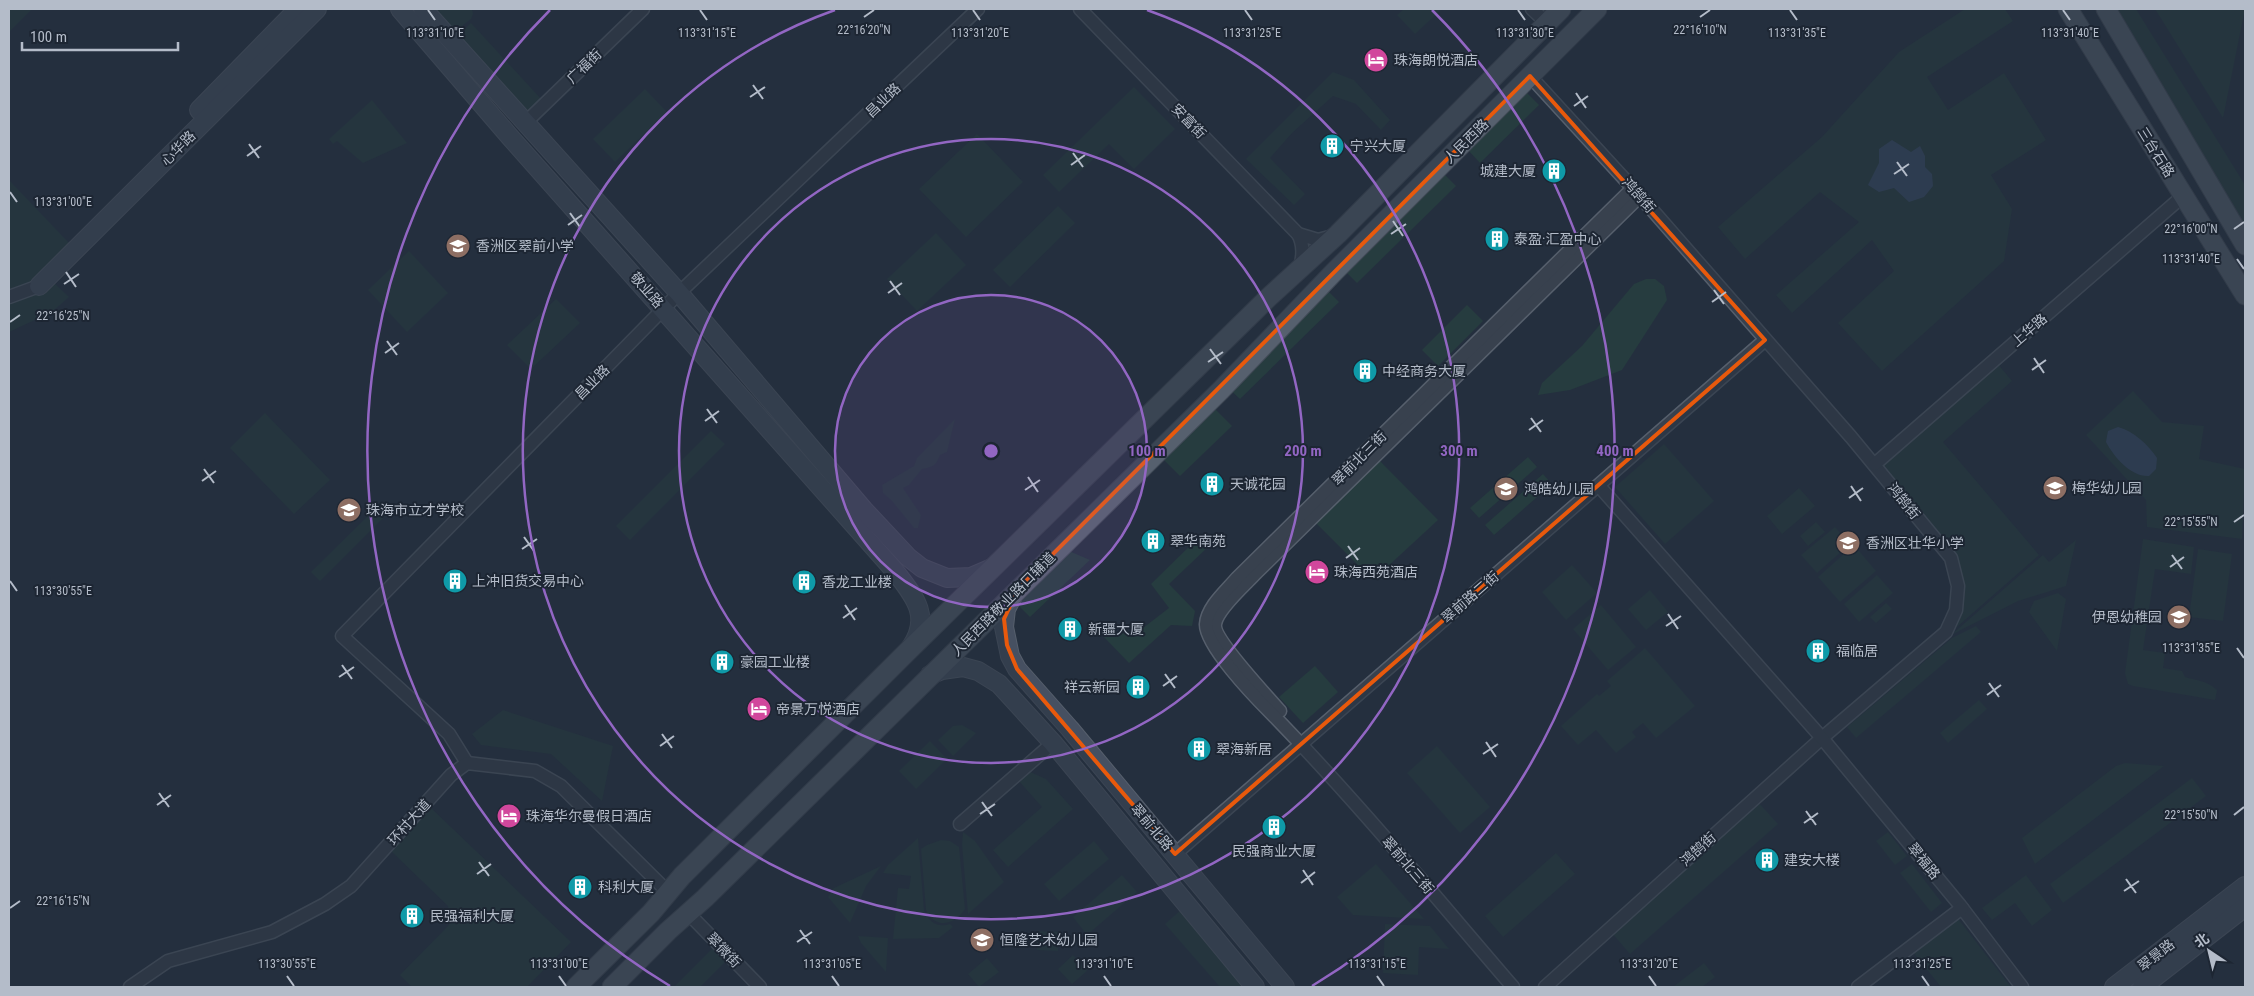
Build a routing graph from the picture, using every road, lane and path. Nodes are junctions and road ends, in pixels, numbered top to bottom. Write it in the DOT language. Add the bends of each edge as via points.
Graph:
graph roads {
  1 [pos="298,9"];
  2 [pos="317,9"];
  3 [pos="400,9"];
  4 [pos="423,9"];
  5 [pos="643,9"];
  6 [pos="978,9"];
  7 [pos="1080,9"];
  8 [pos="1532,9"];
  9 [pos="1561,9"];
  10 [pos="1597,9"];
  11 [pos="2068,9"];
  12 [pos="2079,9"];
  13 [pos="2097,16"];
  14 [pos="1547,23"];
  15 [pos="1530,76"];
  16 [pos="2110,77"];
  17 [pos="525,123"];
  18 [pos="1636,192"];
  19 [pos="2183,196"];
  20 [pos="1298,234"];
  21 [pos="1338,234"];
  22 [pos="2245,245"];
  23 [pos="1300,269"];
  24 [pos="1334,272"];
  25 [pos="39,286"];
  26 [pos="679,293"];
  27 [pos="2245,295"];
  28 [pos="9,297"];
  29 [pos="664,310"];
  30 [pos="1766,340"];
  31 [pos="1875,464"];
  32 [pos="1599,486"];
  33 [pos="996,566"];
  34 [pos="1018,589"];
  35 [pos="909,650"];
  36 [pos="930,676"];
  37 [pos="1822,738"];
  38 [pos="1053,743"];
  39 [pos="1302,744"];
  40 [pos="467,764"];
  41 [pos="960,824"];
  42 [pos="1175,854"];
  43 [pos="2245,886"];
  44 [pos="668,892"];
  45 [pos="2245,907"];
  46 [pos="1962,908"];
  47 [pos="688,913"];
  48 [pos="130,987"];
  49 [pos="576,987"];
  50 [pos="612,987"];
  51 [pos="760,987"];
  52 [pos="1255,987"];
  53 [pos="1285,987"];
  54 [pos="1513,987"];
  55 [pos="1545,987"];
  56 [pos="1858,987"];
  57 [pos="2022,987"];
  58 [pos="2114,987"];
  59 [pos="2142,987"];
  1 -- 25 [label="main road, 心华路" via="87,225"];
  2 -- 25 [label="main road, 心华路"];
  3 -- 29 [label="main road, 敬业路"];
  4 -- 17 [label="main road, 敬业路"];
  5 -- 17 [label="street, 广福街"];
  6 -- 26 [label="street, 昌业路"];
  7 -- 20 [label="street, 安富街"];
  8 -- 14 [label="street"];
  9 -- 14 [label="main road, 人民西路"];
  10 -- 15 [label="main road, 人民西路"];
  11 -- 16 [label="main road, 三台石路"];
  12 -- 13 [label="main road"];
  13 -- 16 [label="main road"];
  13 -- 22 [label="main road" via="2136,60"];
  14 -- 21 [label="main road, 人民西路"];
  15 -- 18 [label="street, 鸿鹄街"];
  15 -- 24 [label="main road, 人民西路"];
  16 -- 19 [label="main road, 三台石路"];
  17 -- 26 [label="main road, 敬业路"];
  18 -- 30 [label="street, 鸿鹄街"];
  18 -- 39 [label="street, 翠前北三街" via="1266,563 1219,615 1215,624 1220,640 1292,725"];
  19 -- 27 [label="main road, 三台石路"];
  19 -- 31 [label="street, 上华路"];
  20 -- 21 [label="street" via="1318,240"];
  20 -- 23 [label="street" via="1303,257"];
  21 -- 23 [label="main road, 人民西路"];
  23 -- 33 [label="main road"];
  24 -- 34 [label="main road, 人民西路敬业路口辅道" via="1249,362"];
  25 -- 28 [label="street, 心华路"];
  26 -- 29 [label="street, 昌业路"];
  26 -- 33 [label="main road, 敬业路" via="908,558 947,578 971,577"];
  29 -- 35 [label="main road, 敬业路" via="894,570 918,604 921,617 921,627"];
  29 -- 40 [label="street, 昌业路" via="342,636 449,734"];
  30 -- 31 [label="street, 鸿鹄街"];
  30 -- 32 [label="street, 翠前路二街"];
  31 -- 37 [label="street, 鸿鹄街" via="1951,558 1958,586 1956,610 1946,632"];
  32 -- 37 [label="street, 翠福路"];
  32 -- 39 [label="street, 翠前路二街"];
  33 -- 35 [label="main road"];
  34 -- 36 [label="main road, 人民西路敬业路口辅道"];
  34 -- 42 [label="main road, 翠前北路" via="1004,619 1007,646 1017,669"];
  35 -- 44 [label="main road"];
  36 -- 38 [label="main road, 翠前北路" via="963,666 978,671 999,684"];
  36 -- 47 [label="main road, 人民西路敬业路口辅道"];
  37 -- 46 [label="street, 翠福路"];
  37 -- 55 [label="street, 鸿鹄街"];
  38 -- 41 [label="street"];
  38 -- 52 [label="main road, 翠前北路"];
  39 -- 42 [label="street, 翠前路二街"];
  39 -- 54 [label="street, 翠前北三街"];
  40 -- 44 [label="street" via="535,771 561,786"];
  40 -- 48 [label="street, 环村大道" via="451,775 351,886 325,904 272,932 168,961"];
  42 -- 53 [label="main road, 翠前北路"];
  43 -- 58 [label="main road, 翠景路"];
  44 -- 49 [label="main road"];
  45 -- 59 [label="main road, 翠景路"];
  46 -- 56 [label="street"];
  46 -- 57 [label="street, 翠福路"];
  47 -- 50 [label="main road, 人民西路敬业路口辅道"];
  47 -- 51 [label="street, 翠微街"];
}
